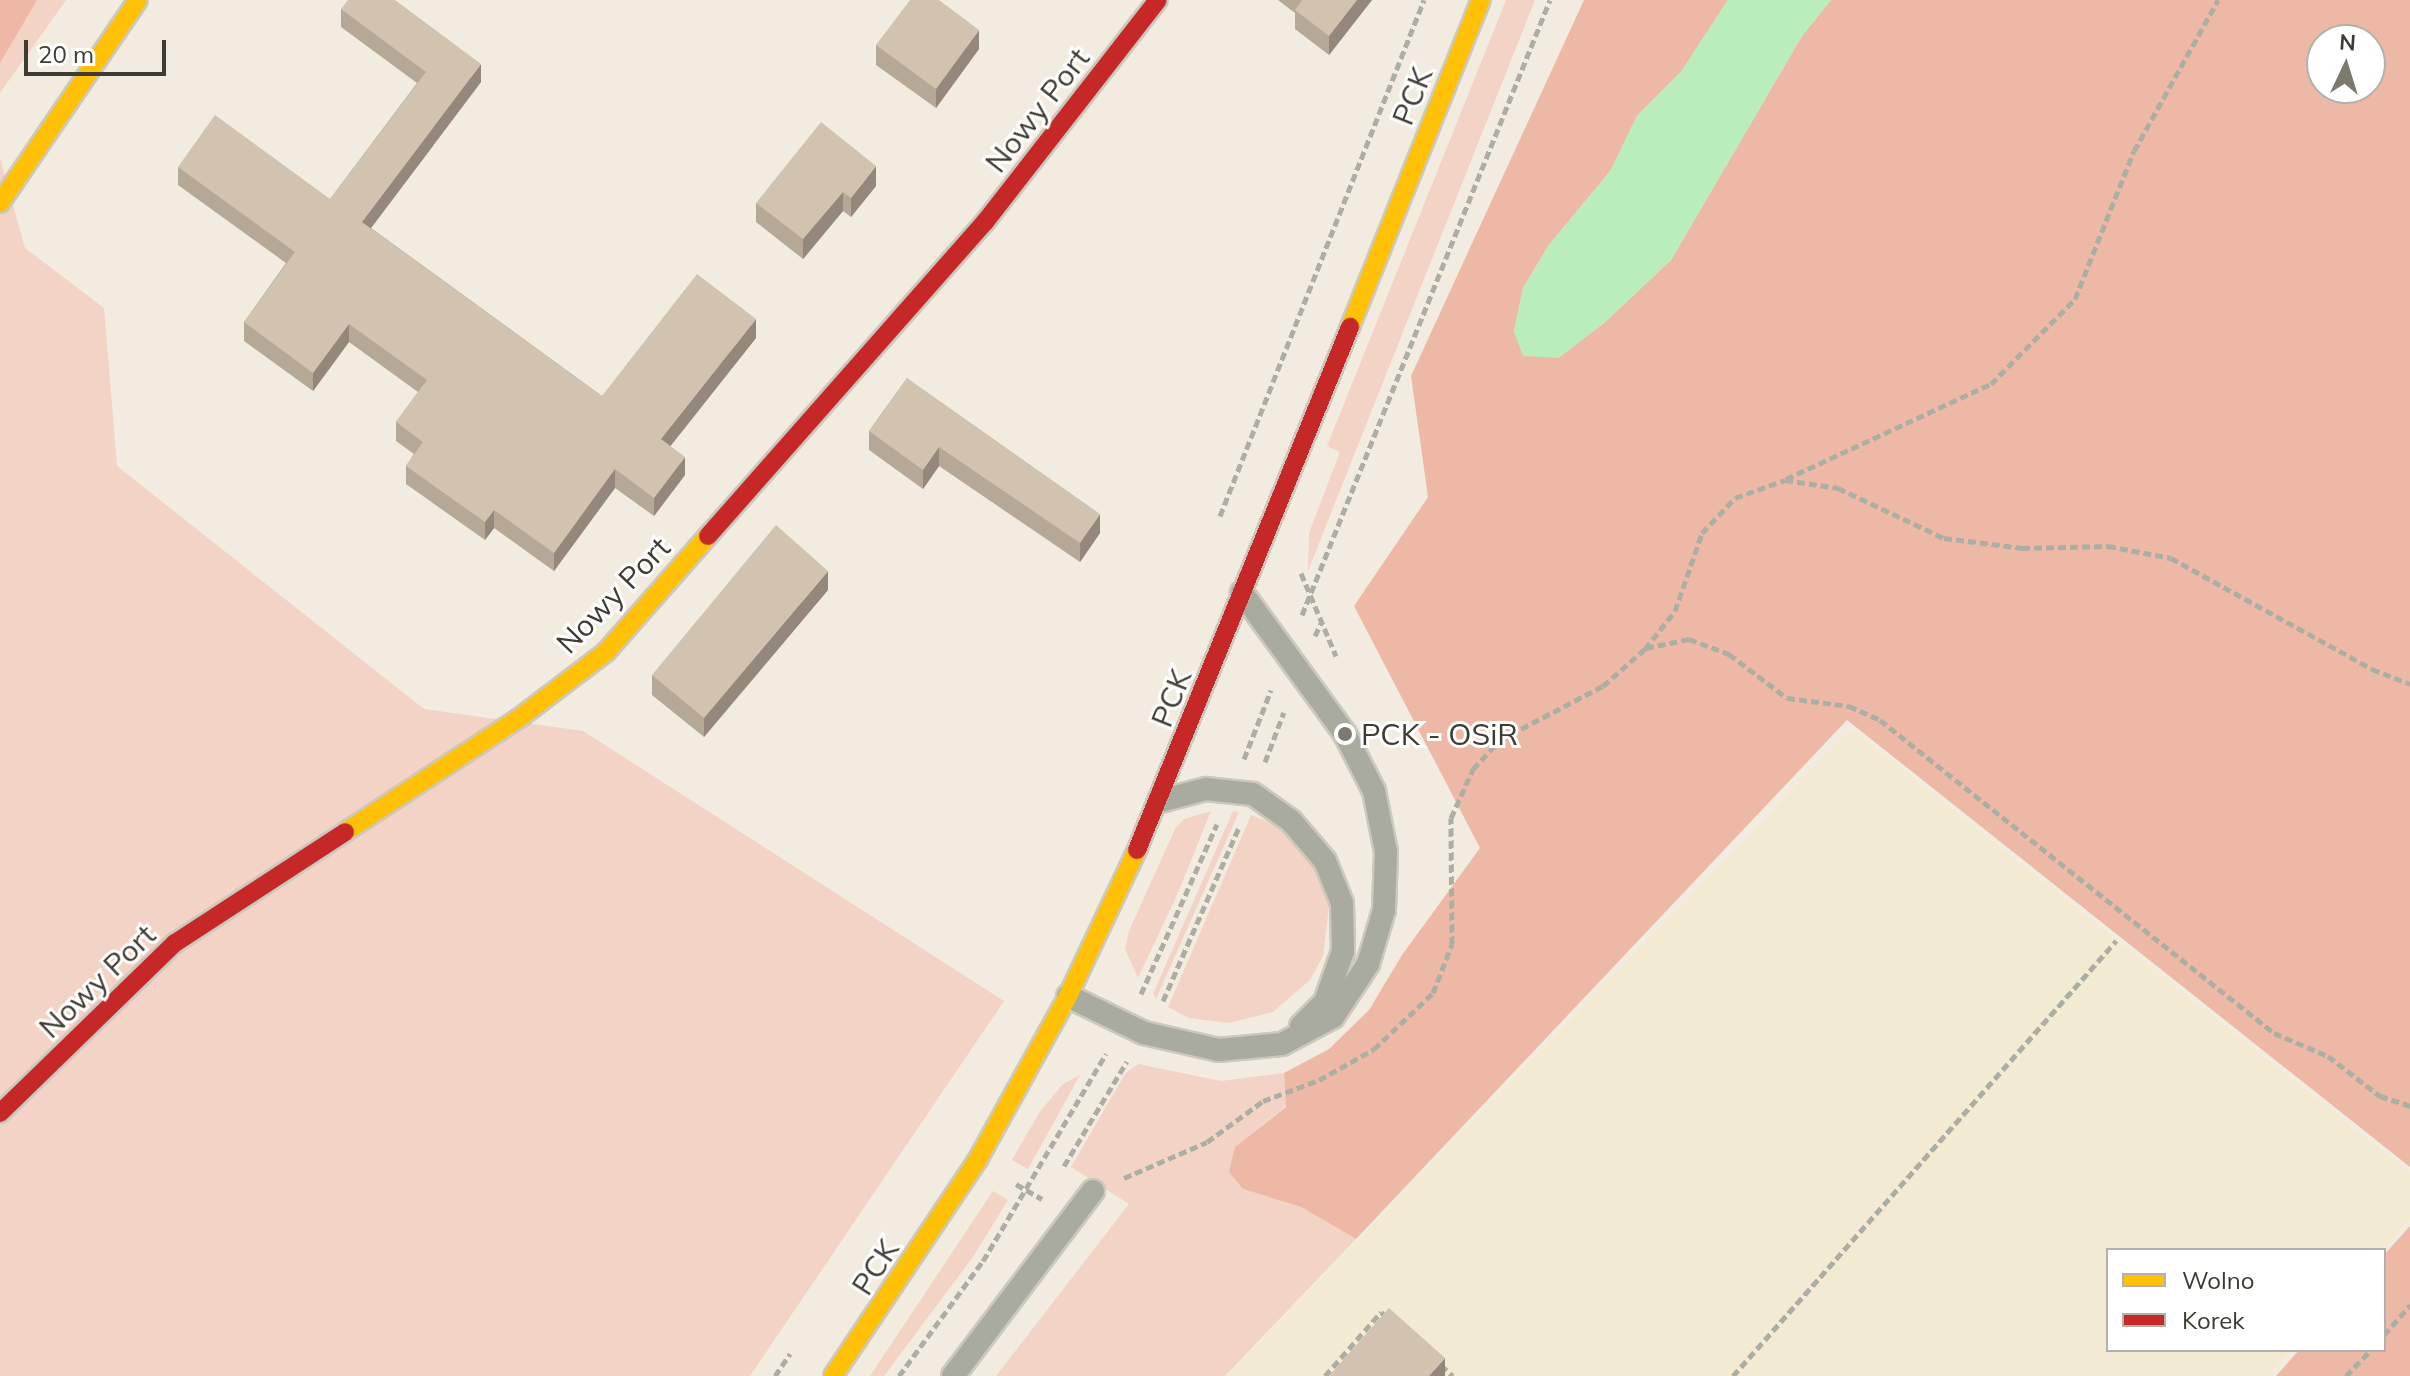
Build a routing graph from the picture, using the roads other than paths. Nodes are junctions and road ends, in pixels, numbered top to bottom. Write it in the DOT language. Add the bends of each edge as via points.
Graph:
graph roads {
  1 [pos="138,0"];
  2 [pos="1158,0"];
  3 [pos="1481,0"];
  4 [pos="0,203"];
  5 [pos="1242,593"];
  6 [pos="1160,801"];
  7 [pos="1068,996"];
  8 [pos="1282,1044"];
  9 [pos="0,1113"];
  10 [pos="1093,1191"];
  11 [pos="833,1376"];
  12 [pos="953,1376"];
  1 -- 4 [label="street"];
  2 -- 9 [label="street, Nowy Port" via="985,222 606,652 522,716 175,943"];
  3 -- 5 [label="street, PCK"];
  5 -- 6 [label="street, PCK"];
  5 -- 8 [label="lane" via="1345,734 1374,791 1386,852 1384,910 1368,964 1333,1017"];
  6 -- 7 [label="street, PCK"];
  6 -- 8 [label="lane" via="1206,789 1253,794 1291,821 1325,861 1342,903 1343,951 1325,1002"];
  7 -- 8 [label="lane" via="1144,1033 1219,1050"];
  7 -- 11 [label="street, PCK" via="977,1161"];
  10 -- 12 [label="lane"];
}
